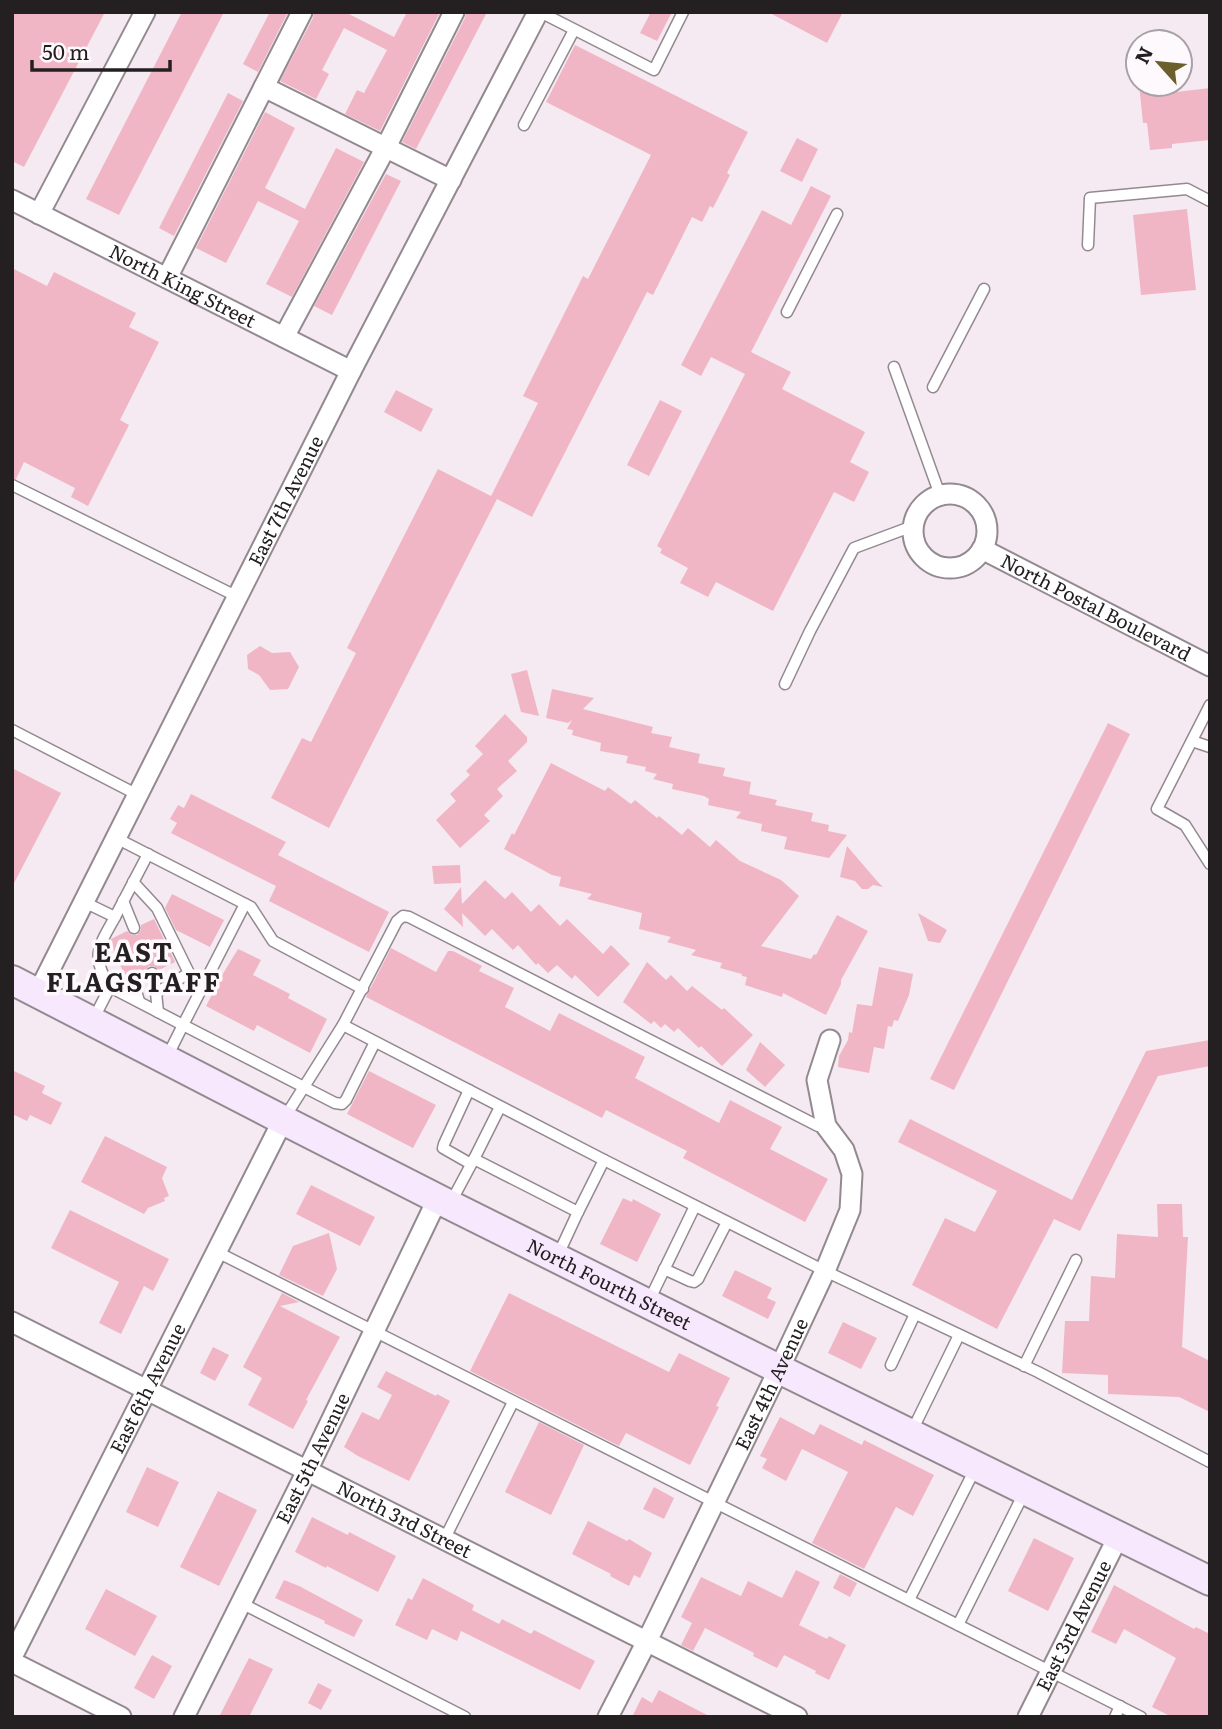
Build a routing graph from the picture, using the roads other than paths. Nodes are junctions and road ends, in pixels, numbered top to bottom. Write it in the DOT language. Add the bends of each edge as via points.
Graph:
graph roads {
  1 [pos="145,12"];
  2 [pos="302,12"];
  3 [pos="454,12"];
  4 [pos="539,12"];
  5 [pos="683,12"];
  6 [pos="574,30"];
  7 [pos="264,87"];
  8 [pos="524,125"];
  9 [pos="386,147"];
  10 [pos="451,180"];
  11 [pos="12,200"];
  12 [pos="1210,201"];
  13 [pos="39,214"];
  14 [pos="837,214"];
  15 [pos="1088,245"];
  16 [pos="167,278"];
  17 [pos="984,289"];
  18 [pos="787,312"];
  19 [pos="284,337"];
  20 [pos="894,367"];
  21 [pos="351,371"];
  22 [pos="933,387"];
  23 [pos="12,485"];
  24 [pos="940,495"];
  25 [pos="913,526"];
  26 [pos="982,549"];
  27 [pos="238,597"];
  28 [pos="1210,666"];
  29 [pos="785,684"];
  30 [pos="1210,705"];
  31 [pos="12,730"];
  32 [pos="1192,741"];
  33 [pos="1210,747"];
  34 [pos="138,795"];
  35 [pos="116,838"];
  36 [pos="1198,846"];
  37 [pos="1210,846"];
  38 [pos="148,854"];
  39 [pos="1210,864"];
  40 [pos="133,882"];
  41 [pos="124,901"];
  42 [pos="84,902"];
  43 [pos="245,904"];
  44 [pos="115,917"];
  45 [pos="134,928"];
  46 [pos="152,973"];
  47 [pos="12,980"];
  48 [pos="133,981"];
  49 [pos="110,986"];
  50 [pos="363,989"];
  51 [pos="38,993"];
  52 [pos="156,993"];
  53 [pos="139,1001"];
  54 [pos="158,1012"];
  55 [pos="92,1021"];
  56 [pos="183,1025"];
  57 [pos="343,1025"];
  58 [pos="830,1040"];
  59 [pos="375,1042"];
  60 [pos="166,1059"];
  61 [pos="304,1087"];
  62 [pos="469,1090"];
  63 [pos="500,1107"];
  64 [pos="283,1121"];
  65 [pos="826,1126"];
  66 [pos="604,1160"];
  67 [pos="472,1161"];
  68 [pos="444,1202"];
  69 [pos="695,1206"];
  70 [pos="578,1212"];
  71 [pos="727,1222"];
  72 [pos="217,1252"];
  73 [pos="556,1258"];
  74 [pos="1076,1260"];
  75 [pos="664,1269"];
  76 [pos="825,1271"];
  77 [pos="648,1303"];
  78 [pos="915,1314"];
  79 [pos="12,1322"];
  80 [pos="374,1332"];
  81 [pos="959,1335"];
  82 [pos="891,1365"];
  83 [pos="1024,1366"];
  84 [pos="779,1369"];
  85 [pos="148,1390"];
  86 [pos="513,1402"];
  87 [pos="911,1433"];
  88 [pos="1210,1462"];
  89 [pos="977,1466"];
  90 [pos="307,1471"];
  91 [pos="1026,1489"];
  92 [pos="714,1503"];
  93 [pos="1119,1535"];
  94 [pos="443,1540"];
  95 [pos="1210,1581"];
  96 [pos="909,1600"];
  97 [pos="241,1603"];
  98 [pos="958,1625"];
  99 [pos="647,1641"];
  100 [pos="12,1660"];
  101 [pos="1051,1671"];
  102 [pos="1120,1706"];
  103 [pos="121,1717"];
  104 [pos="184,1717"];
  105 [pos="465,1717"];
  106 [pos="608,1717"];
  107 [pos="797,1717"];
  108 [pos="1028,1717"];
  109 [pos="1115,1717"];
  110 [pos="1141,1717"];
  1 -- 13 [label="street"];
  2 -- 7 [label="street"];
  3 -- 9 [label="street"];
  4 -- 6 [label="lane"];
  4 -- 10 [label="street, East 7th Avenue"];
  5 -- 6 [label="lane" via="654,70"];
  6 -- 8 [label="lane"];
  7 -- 9 [label="street"];
  7 -- 16 [label="street"];
  9 -- 10 [label="street"];
  9 -- 19 [label="street"];
  10 -- 21 [label="street, East 7th Avenue"];
  11 -- 13 [label="street, North King Street"];
  12 -- 15 [label="lane" via="1187,189 1090,198"];
  13 -- 16 [label="street, North King Street"];
  14 -- 18 [label="lane"];
  16 -- 19 [label="street, North King Street"];
  17 -- 22 [label="lane"];
  19 -- 21 [label="street, North King Street"];
  20 -- 24 [label="lane"];
  21 -- 27 [label="street, East 7th Avenue"];
  23 -- 27 [label="lane"];
  24 -- 25 [label="street" via="922,506"];
  24 -- 26 [label="street, North Postal Boulevard" via="964,496 983,513 987,537"];
  25 -- 26 [label="street, North Postal Boulevard" via="918,551 938,567 963,566"];
  25 -- 29 [label="lane" via="854,548"];
  26 -- 28 [label="street, North Postal Boulevard"];
  27 -- 34 [label="street, East 7th Avenue"];
  30 -- 32 [label="lane"];
  31 -- 34 [label="lane"];
  32 -- 33 [label="lane"];
  32 -- 36 [label="lane" via="1157,810 1185,825"];
  34 -- 35 [label="street, East 7th Avenue"];
  35 -- 38 [label="lane"];
  35 -- 42 [label="street, East 7th Avenue"];
  36 -- 37 [label="lane"];
  36 -- 39 [label="lane"];
  38 -- 40 [label="lane"];
  38 -- 43 [label="lane"];
  40 -- 41 [label="lane"];
  40 -- 52 [label="lane" via="157,908 189,973"];
  41 -- 44 [label="lane"];
  41 -- 45 [label="lane"];
  42 -- 44 [label="lane"];
  42 -- 51 [label="street, East 7th Avenue"];
  43 -- 50 [label="lane" via="273,941"];
  43 -- 56 [label="lane"];
  44 -- 49 [label="lane" via="98,955 101,973"];
  46 -- 52 [label="lane"];
  47 -- 51 [label="main road, North Fourth Street"];
  48 -- 53 [label="lane"];
  49 -- 53 [label="lane"];
  49 -- 55 [label="lane"];
  50 -- 57 [label="lane"];
  50 -- 65 [label="lane" via="403,915 818,1126"];
  51 -- 55 [label="main road, North Fourth Street"];
  52 -- 54 [label="lane"];
  53 -- 54 [label="lane"];
  54 -- 56 [label="lane"];
  55 -- 60 [label="main road, North Fourth Street"];
  56 -- 60 [label="lane"];
  56 -- 61 [label="lane"];
  57 -- 59 [label="lane"];
  57 -- 61 [label="lane"];
  58 -- 65 [label="street, East 4th Avenue" via="817,1080"];
  59 -- 61 [label="lane" via="342,1104"];
  59 -- 62 [label="lane"];
  60 -- 64 [label="main road, North Fourth Street"];
  61 -- 64 [label="lane"];
  62 -- 63 [label="lane"];
  62 -- 67 [label="lane" via="443,1148"];
  63 -- 66 [label="lane"];
  63 -- 67 [label="lane"];
  64 -- 68 [label="main road, North Fourth Street"];
  64 -- 72 [label="street, East 6th Avenue"];
  65 -- 76 [label="street, East 4th Avenue" via="844,1150 852,1174 850,1210"];
  66 -- 69 [label="lane"];
  66 -- 70 [label="lane"];
  67 -- 68 [label="lane"];
  67 -- 70 [label="lane"];
  68 -- 73 [label="main road, North Fourth Street"];
  68 -- 80 [label="street, East 5th Avenue"];
  69 -- 71 [label="lane"];
  69 -- 75 [label="lane"];
  70 -- 73 [label="lane"];
  71 -- 75 [label="lane" via="694,1282"];
  71 -- 76 [label="lane"];
  72 -- 80 [label="lane"];
  72 -- 85 [label="street, East 6th Avenue"];
  73 -- 77 [label="main road, North Fourth Street"];
  74 -- 83 [label="lane"];
  75 -- 77 [label="lane"];
  76 -- 78 [label="lane"];
  76 -- 84 [label="street, East 4th Avenue"];
  77 -- 84 [label="main road, North Fourth Street"];
  78 -- 81 [label="lane"];
  78 -- 82 [label="lane"];
  79 -- 85 [label="street, North 3rd Street"];
  80 -- 86 [label="lane"];
  80 -- 90 [label="street, East 5th Avenue"];
  81 -- 83 [label="lane"];
  81 -- 87 [label="lane"];
  83 -- 88 [label="lane"];
  84 -- 87 [label="main road, North Fourth Street"];
  84 -- 92 [label="street, East 4th Avenue"];
  85 -- 90 [label="street, North 3rd Street"];
  85 -- 100 [label="street, East 6th Avenue"];
  86 -- 92 [label="lane"];
  86 -- 94 [label="lane"];
  87 -- 89 [label="main road, North Fourth Street"];
  89 -- 91 [label="main road, North Fourth Street"];
  89 -- 96 [label="lane"];
  90 -- 94 [label="street, North 3rd Street"];
  90 -- 97 [label="street, East 5th Avenue"];
  91 -- 93 [label="main road, North Fourth Street"];
  91 -- 98 [label="lane"];
  92 -- 96 [label="lane"];
  92 -- 99 [label="street, East 4th Avenue"];
  93 -- 95 [label="main road, North Fourth Street"];
  93 -- 101 [label="street, East 3rd Avenue"];
  94 -- 99 [label="street, North 3rd Street"];
  96 -- 98 [label="lane"];
  97 -- 104 [label="street, East 5th Avenue"];
  97 -- 105 [label="lane"];
  98 -- 101 [label="lane"];
  99 -- 106 [label="street, East 4th Avenue"];
  99 -- 107 [label="street, North 3rd Street"];
  100 -- 103 [label="street"];
  101 -- 102 [label="lane"];
  101 -- 108 [label="street, East 3rd Avenue"];
  102 -- 109 [label="lane"];
  102 -- 110 [label="lane"];
}
